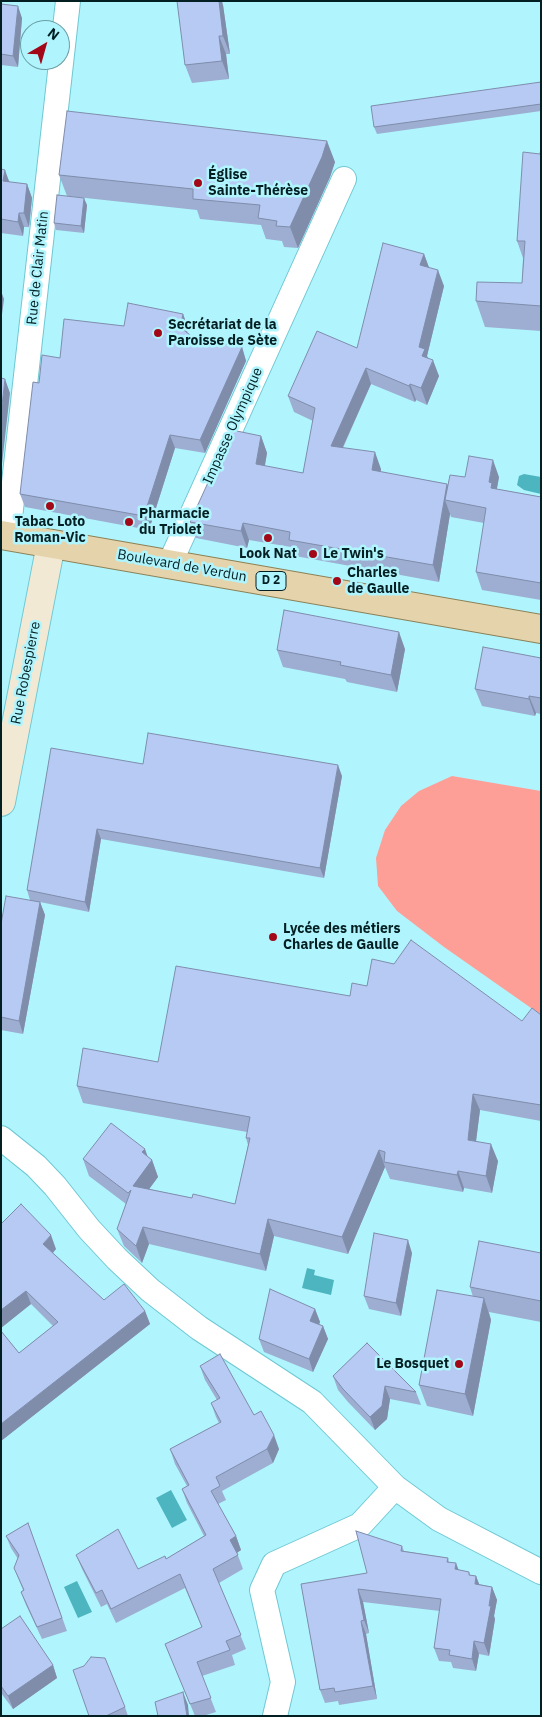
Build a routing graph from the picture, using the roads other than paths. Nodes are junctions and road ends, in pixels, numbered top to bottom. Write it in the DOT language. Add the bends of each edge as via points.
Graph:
graph roads {
  1 [pos="68,1"];
  2 [pos="344,179"];
  3 [pos="5,535"];
  4 [pos="50,544"];
  5 [pos="170,563"];
  6 [pos="541,629"];
  7 [pos="1,802"];
  8 [pos="1,1138"];
  9 [pos="395,1487"];
  10 [pos="541,1572"];
  11 [pos="275,1716"];
  1 -- 3 [label="street, Rue de Clair Matin"];
  2 -- 5 [label="street, Impasse Olympique"];
  3 -- 4 [label="main road, Boulevard de Verdun / D 2"];
  4 -- 5 [label="main road, Boulevard de Verdun / D 2"];
  4 -- 7 [label="street, Rue Robespierre"];
  5 -- 6 [label="main road, Boulevard de Verdun / D 2"];
  8 -- 9 [label="street" via="36,1166 89,1229 150,1290 199,1328 312,1402"];
  9 -- 10 [label="street" via="439,1519"];
  9 -- 11 [label="street" via="360,1525 274,1564 262,1590 283,1682"];
}
